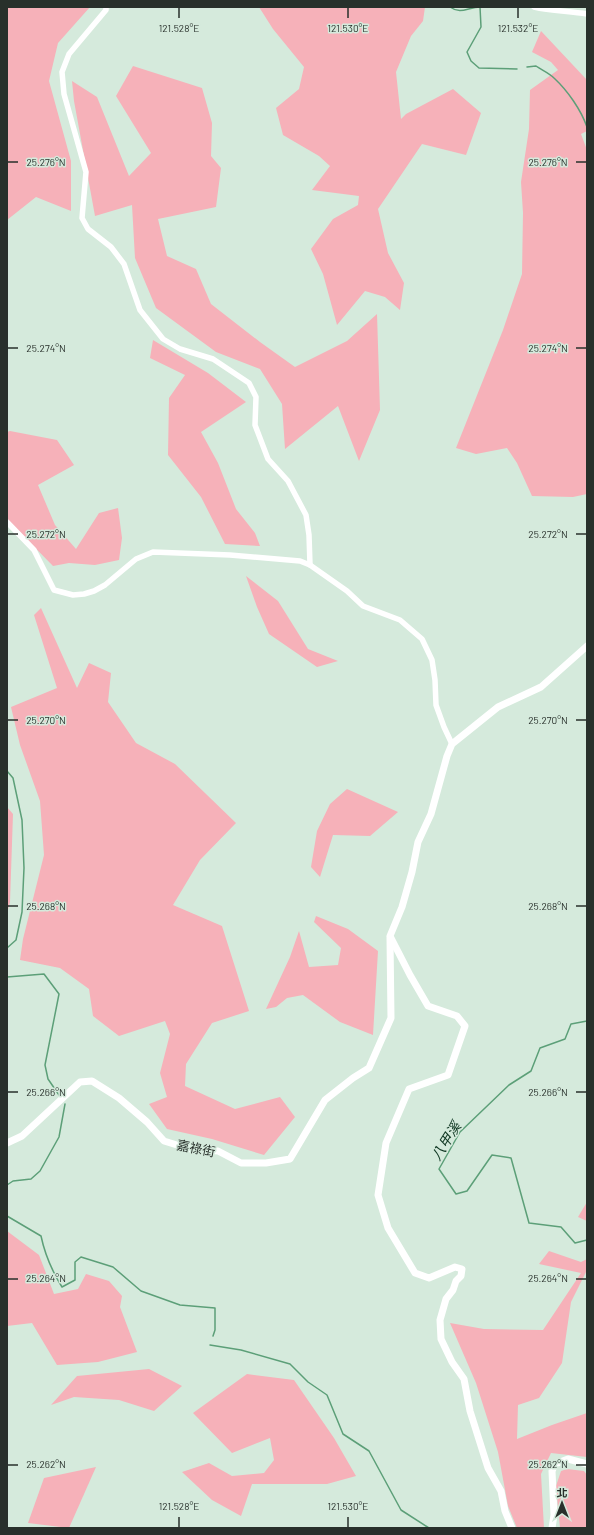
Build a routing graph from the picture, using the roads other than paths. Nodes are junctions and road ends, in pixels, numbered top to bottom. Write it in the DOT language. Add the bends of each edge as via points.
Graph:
graph roads {
  1 [pos="106,7"];
  2 [pos="534,7"];
  3 [pos="587,14"];
  4 [pos="7,522"];
  5 [pos="310,565"];
  6 [pos="587,646"];
  7 [pos="452,744"];
  8 [pos="390,936"];
  9 [pos="7,1143"];
  10 [pos="587,1464"];
  11 [pos="512,1528"];
  12 [pos="552,1528"];
  1 -- 5 [label="street" via="69,54 62,72 64,94 86,172 82,218 88,229 111,247 124,264 140,310 163,339 180,349 213,359 249,383 256,397 255,425 268,459 288,481 306,515"];
  2 -- 3 [label="street"];
  4 -- 5 [label="street" via="34,550 54,590 73,594 94,591 136,559 153,552 300,561"];
  5 -- 7 [label="street" via="347,591 363,606 400,620 422,638 432,660 436,705"];
  6 -- 7 [label="street" via="541,687 498,707"];
  7 -- 8 [label="street" via="431,814 418,842 404,900"];
  8 -- 9 [label="street, 嘉祿街" via="391,1018 369,1068 325,1100 290,1159 266,1163 241,1163 218,1151 190,1149 164,1141 147,1122 92,1081 80,1082 22,1136"];
  8 -- 11 [label="street" via="428,1006 458,1016 465,1026 448,1075 409,1090 386,1143 378,1195 388,1228 414,1273 429,1278 455,1267 462,1269 446,1299 440,1320 442,1338 452,1362 464,1379 470,1411 488,1468 501,1491"];
  10 -- 12 [label="street" via="568,1458 555,1464 552,1471"];
}
